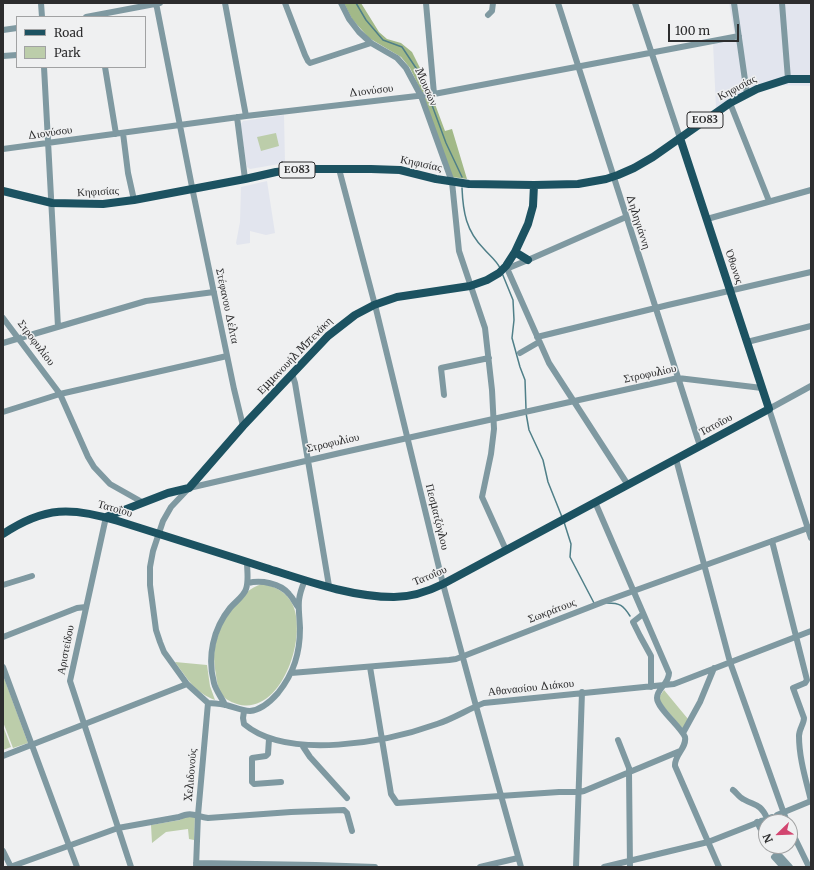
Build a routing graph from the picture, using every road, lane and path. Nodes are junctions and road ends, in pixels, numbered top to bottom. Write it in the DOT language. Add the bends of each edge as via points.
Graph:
graph roads {
  1 [pos="41,3"];
  2 [pos="157,3"];
  3 [pos="225,3"];
  4 [pos="284,3"];
  5 [pos="341,3"];
  6 [pos="426,3"];
  7 [pos="493,3"];
  8 [pos="558,3"];
  9 [pos="636,3"];
  10 [pos="734,3"];
  11 [pos="782,3"];
  12 [pos="488,15"];
  13 [pos="42,16"];
  14 [pos="98,16"];
  15 [pos="16,28"];
  16 [pos="3,30"];
  17 [pos="739,36"];
  18 [pos="371,43"];
  19 [pos="652,52"];
  20 [pos="16,55"];
  21 [pos="3,56"];
  22 [pos="578,66"];
  23 [pos="44,68"];
  24 [pos="105,68"];
  25 [pos="788,78"];
  26 [pos="811,79"];
  27 [pos="432,94"];
  28 [pos="747,94"];
  29 [pos="422,96"];
  30 [pos="730,103"];
  31 [pos="246,116"];
  32 [pos="237,117"];
  33 [pos="180,125"];
  34 [pos="123,133"];
  35 [pos="116,134"];
  36 [pos="680,138"];
  37 [pos="48,143"];
  38 [pos="3,149"];
  39 [pos="339,169"];
  40 [pos="614,177"];
  41 [pos="245,179"];
  42 [pos="457,183"];
  43 [pos="534,185"];
  44 [pos="192,189"];
  45 [pos="811,190"];
  46 [pos="3,191"];
  47 [pos="134,200"];
  48 [pos="769,201"];
  49 [pos="52,203"];
  50 [pos="626,217"];
  51 [pos="707,219"];
  52 [pos="515,252"];
  53 [pos="528,260"];
  54 [pos="506,266"];
  55 [pos="811,272"];
  56 [pos="470,286"];
  57 [pos="730,291"];
  58 [pos="214,292"];
  59 [pos="374,305"];
  60 [pos="655,308"];
  61 [pos="3,318"];
  62 [pos="811,326"];
  63 [pos="58,327"];
  64 [pos="19,338"];
  65 [pos="538,340"];
  66 [pos="747,342"];
  67 [pos="3,343"];
  68 [pos="520,353"];
  69 [pos="227,356"];
  70 [pos="488,358"];
  71 [pos="292,374"];
  72 [pos="678,378"];
  73 [pos="811,386"];
  74 [pos="762,388"];
  75 [pos="60,394"];
  76 [pos="444,395"];
  77 [pos="574,402"];
  78 [pos="769,409"];
  79 [pos="3,412"];
  80 [pos="495,419"];
  81 [pos="243,426"];
  82 [pos="407,439"];
  83 [pos="700,446"];
  84 [pos="676,459"];
  85 [pos="308,460"];
  86 [pos="628,485"];
  87 [pos="188,488"];
  88 [pos="142,502"];
  89 [pos="594,502"];
  90 [pos="106,517"];
  91 [pos="809,527"];
  92 [pos="3,534"];
  93 [pos="158,534"];
  94 [pos="811,538"];
  95 [pos="772,541"];
  96 [pos="506,550"];
  97 [pos="247,562"];
  98 [pos="704,566"];
  99 [pos="277,571"];
  100 [pos="32,576"];
  101 [pos="305,580"];
  102 [pos="248,583"];
  103 [pos="274,584"];
  104 [pos="443,584"];
  105 [pos="3,586"];
  106 [pos="329,586"];
  107 [pos="634,592"];
  108 [pos="86,607"];
  109 [pos="298,607"];
  110 [pos="643,614"];
  111 [pos="811,631"];
  112 [pos="3,637"];
  113 [pos="796,637"];
  114 [pos="463,656"];
  115 [pos="730,662"];
  116 [pos="3,667"];
  117 [pos="370,667"];
  118 [pos="714,668"];
  119 [pos="291,673"];
  120 [pos="187,684"];
  121 [pos="664,685"];
  122 [pos="652,687"];
  123 [pos="582,692"];
  124 [pos="208,702"];
  125 [pos="225,705"];
  126 [pos="476,706"];
  127 [pos="244,711"];
  128 [pos="84,724"];
  129 [pos="683,733"];
  130 [pos="269,739"];
  131 [pos="382,739"];
  132 [pos="618,740"];
  133 [pos="32,745"];
  134 [pos="302,745"];
  135 [pos="680,751"];
  136 [pos="3,756"];
  137 [pos="629,772"];
  138 [pos="281,782"];
  139 [pos="733,790"];
  140 [pos="579,792"];
  141 [pos="501,797"];
  142 [pos="347,798"];
  143 [pos="811,801"];
  144 [pos="767,814"];
  145 [pos="769,814"];
  146 [pos="778,814"];
  147 [pos="198,815"];
  148 [pos="758,822"];
  149 [pos="118,828"];
  150 [pos="352,831"];
  151 [pos="708,842"];
  152 [pos="69,845"];
  153 [pos="798,845"];
  154 [pos="3,851"];
  155 [pos="777,854"];
  156 [pos="781,857"];
  157 [pos="518,858"];
  158 [pos="630,864"];
  159 [pos="196,865"];
  160 [pos="316,866"];
  161 [pos="11,867"];
  162 [pos="77,867"];
  163 [pos="131,867"];
  164 [pos="371,867"];
  165 [pos="480,867"];
  166 [pos="521,867"];
  167 [pos="576,867"];
  168 [pos="604,867"];
  169 [pos="720,867"];
  170 [pos="783,867"];
  171 [pos="790,867"];
  172 [pos="808,867"];
  1 -- 13 [label="street"];
  2 -- 14 [label="street"];
  2 -- 33 [label="street, Στέφανου Δέλτα"];
  3 -- 31 [label="street"];
  4 -- 18 [label="street" via="310,62"];
  5 -- 18 [label="street, Μουσών" via="352,25"];
  6 -- 27 [label="street"];
  7 -- 12 [label="street" via="493,9"];
  8 -- 22 [label="street, Δηληγιάννη"];
  9 -- 19 [label="street, Όθωνος"];
  10 -- 17 [label="street"];
  11 -- 25 [label="street"];
  15 -- 16 [label="street"];
  17 -- 19 [label="street, Διονύσου"];
  17 -- 28 [label="street"];
  18 -- 29 [label="street, Μουσών" via="402,62"];
  19 -- 22 [label="street, Διονύσου"];
  19 -- 36 [label="street, Όθωνος"];
  20 -- 21 [label="street"];
  22 -- 27 [label="street, Διονύσου"];
  22 -- 40 [label="street, Δηληγιάννη"];
  23 -- 37 [label="street"];
  24 -- 35 [label="street"];
  25 -- 26 [label="main road, Κηφισίας / ΕΟ83"];
  25 -- 28 [label="main road, Κηφισίας / ΕΟ83"];
  27 -- 29 [label="street, Διονύσου"];
  28 -- 30 [label="main road, Κηφισίας / ΕΟ83"];
  29 -- 31 [label="street, Διονύσου"];
  29 -- 42 [label="street, Μουσών"];
  30 -- 36 [label="main road, Κηφισίας / ΕΟ83"];
  30 -- 48 [label="street"];
  31 -- 32 [label="street, Διονύσου"];
  32 -- 33 [label="street, Διονύσου"];
  32 -- 41 [label="street"];
  33 -- 34 [label="street, Διονύσου"];
  33 -- 44 [label="street, Στέφανου Δέλτα"];
  34 -- 35 [label="street, Διονύσου"];
  34 -- 47 [label="street"];
  35 -- 37 [label="street, Διονύσου"];
  36 -- 40 [label="main road, Κηφισίας / ΕΟ83"];
  36 -- 51 [label="main road, Όθωνος"];
  37 -- 38 [label="street, Διονύσου"];
  37 -- 49 [label="street"];
  39 -- 41 [label="main road, Κηφισίας / ΕΟ83" via="292,170"];
  39 -- 42 [label="main road, Κηφισίας / ΕΟ83" via="400,170"];
  39 -- 59 [label="street, Πεσματζόγλου"];
  40 -- 43 [label="main road, Κηφισίας / ΕΟ83" via="578,184"];
  40 -- 50 [label="street, Δηληγιάννη"];
  41 -- 44 [label="main road, Κηφισίας / ΕΟ83"];
  42 -- 43 [label="main road, Κηφισίας / ΕΟ83"];
  42 -- 56 [label="street, Μουσών" via="460,251"];
  43 -- 52 [label="main road, Εμμανουήλ Μπενάκη" via="531,214"];
  44 -- 47 [label="main road, Κηφισίας / ΕΟ83"];
  44 -- 58 [label="street, Στέφανου Δέλτα"];
  45 -- 48 [label="street"];
  46 -- 49 [label="main road, Κηφισίας / ΕΟ83"];
  47 -- 49 [label="main road, Κηφισίας / ΕΟ83" via="97,204"];
  48 -- 51 [label="street"];
  49 -- 63 [label="street"];
  50 -- 53 [label="street"];
  50 -- 60 [label="street, Δηληγιάννη"];
  51 -- 57 [label="main road, Όθωνος"];
  52 -- 53 [label="main road"];
  52 -- 54 [label="main road, Εμμανουήλ Μπενάκη"];
  53 -- 54 [label="street"];
  54 -- 56 [label="main road, Εμμανουήλ Μπενάκη" via="499,273"];
  54 -- 65 [label="street"];
  55 -- 57 [label="street"];
  56 -- 59 [label="main road, Εμμανουήλ Μπενάκη" via="400,296"];
  56 -- 70 [label="street, Μουσών" via="485,328"];
  57 -- 60 [label="street"];
  57 -- 66 [label="main road, Όθωνος"];
  58 -- 63 [label="street" via="146,301"];
  58 -- 69 [label="street, Στέφανου Δέλτα"];
  59 -- 71 [label="main road, Εμμανουήλ Μπενάκη" via="337,328"];
  59 -- 82 [label="street, Πεσματζόγλου"];
  60 -- 65 [label="street"];
  60 -- 72 [label="street, Δηληγιάννη"];
  61 -- 64 [label="street, Στροφυλίου"];
  62 -- 66 [label="street"];
  63 -- 64 [label="street"];
  64 -- 67 [label="street"];
  64 -- 75 [label="street, Στροφυλίου"];
  65 -- 68 [label="street"];
  65 -- 77 [label="street" via="549,363"];
  66 -- 74 [label="main road, Όθωνος"];
  69 -- 75 [label="street"];
  69 -- 81 [label="street, Στέφανου Δέλτα"];
  70 -- 76 [label="street" via="441,368"];
  70 -- 80 [label="street, Μουσών"];
  71 -- 81 [label="main road, Εμμανουήλ Μπενάκη"];
  71 -- 85 [label="street"];
  72 -- 74 [label="street, Στροφυλίου"];
  72 -- 77 [label="street, Στροφυλίου"];
  72 -- 83 [label="street, Δηληγιάννη"];
  73 -- 78 [label="street, Τατοΐου"];
  74 -- 78 [label="main road, Όθωνος"];
  75 -- 79 [label="street"];
  75 -- 88 [label="street, Στροφυλίου" via="94,467 110,484"];
  77 -- 80 [label="street, Στροφυλίου"];
  77 -- 86 [label="street"];
  78 -- 83 [label="main road, Τατοΐου"];
  78 -- 91 [label="street, Όθωνος"];
  80 -- 82 [label="street, Στροφυλίου"];
  80 -- 96 [label="street, Μουσών" via="482,497"];
  81 -- 87 [label="main road, Εμμανουήλ Μπενάκη"];
  82 -- 85 [label="street, Στροφυλίου"];
  82 -- 104 [label="street, Πεσματζόγλου"];
  83 -- 84 [label="main road, Τατοΐου"];
  84 -- 86 [label="main road, Τατοΐου"];
  84 -- 98 [label="street"];
  85 -- 87 [label="street, Στροφυλίου"];
  85 -- 106 [label="street"];
  86 -- 89 [label="main road, Τατοΐου"];
  87 -- 88 [label="main road, Στροφυλίου"];
  87 -- 93 [label="street, Εμμανουήλ Μπενάκη" via="167,513"];
  88 -- 90 [label="main road"];
  89 -- 96 [label="main road, Τατοΐου"];
  89 -- 107 [label="street"];
  90 -- 92 [label="main road, Τατοΐου" via="72,511 49,512 27,520"];
  90 -- 93 [label="main road, Τατοΐου"];
  90 -- 108 [label="street, Αριστείδου"];
  91 -- 94 [label="street, Όθωνος"];
  91 -- 95 [label="street, Σωκράτους"];
  93 -- 97 [label="main road, Τατοΐου"];
  93 -- 120 [label="street, Εμμανουήλ Μπενάκη" via="152,551 150,576 156,630 164,652"];
  95 -- 98 [label="street, Σωκράτους"];
  95 -- 113 [label="street"];
  96 -- 104 [label="main road, Τατοΐου"];
  97 -- 99 [label="main road, Τατοΐου"];
  97 -- 102 [label="street"];
  98 -- 107 [label="street, Σωκράτους"];
  98 -- 115 [label="street"];
  99 -- 101 [label="main road, Τατοΐου"];
  99 -- 103 [label="street"];
  100 -- 105 [label="street"];
  101 -- 106 [label="main road, Τατοΐου"];
  101 -- 109 [label="street" via="298,598"];
  102 -- 103 [label="street" via="261,581"];
  102 -- 125 [label="street" via="245,592 221,619 214,639 213,676"];
  103 -- 109 [label="street" via="289,593"];
  104 -- 106 [label="main road, Τατοΐου" via="413,596 394,597"];
  104 -- 114 [label="street, Πεσματζόγλου"];
  107 -- 110 [label="street"];
  107 -- 114 [label="street, Σωκράτους"];
  108 -- 112 [label="street" via="77,608"];
  108 -- 128 [label="street, Αριστείδου" via="70,681"];
  109 -- 119 [label="street" via="298,653"];
  110 -- 121 [label="street" via="669,673"];
  110 -- 122 [label="street" via="633,622 651,656"];
  111 -- 113 [label="street, Αθανασίου Διάκου"];
  113 -- 115 [label="street, Αθανασίου Διάκου"];
  113 -- 143 [label="street" via="807,680 793,688 804,718 799,740"];
  114 -- 117 [label="street, Σωκράτους" via="449,660"];
  114 -- 126 [label="street, Πεσματζόγλου"];
  115 -- 118 [label="street, Αθανασίου Διάκου"];
  115 -- 145 [label="street"];
  116 -- 133 [label="street"];
  117 -- 119 [label="street, Σωκράτους"];
  117 -- 131 [label="street"];
  118 -- 121 [label="street, Αθανασίου Διάκου" via="674,684"];
  118 -- 129 [label="street"];
  119 -- 127 [label="street" via="272,699 258,709"];
  120 -- 124 [label="street, Εμμανουήλ Μπενάκη"];
  120 -- 128 [label="street"];
  121 -- 122 [label="street, Αθανασίου Διάκου"];
  121 -- 129 [label="street" via="658,693 657,701"];
  122 -- 123 [label="street, Αθανασίου Διάκου"];
  123 -- 126 [label="street, Αθανασίου Διάκου"];
  123 -- 140 [label="street"];
  124 -- 125 [label="street"];
  124 -- 147 [label="street, Χελιδονούς"];
  125 -- 127 [label="street"];
  126 -- 131 [label="street, Αθανασίου Διάκου" via="437,724"];
  126 -- 141 [label="street, Πεσματζόγλου"];
  127 -- 130 [label="street, Αθανασίου Διάκου" via="244,724"];
  128 -- 133 [label="street"];
  128 -- 149 [label="street, Αριστείδου"];
  129 -- 135 [label="street" via="685,740"];
  130 -- 134 [label="street, Αθανασίου Διάκου"];
  130 -- 138 [label="street" via="268,754 252,758 252,782"];
  131 -- 134 [label="street, Αθανασίου Διάκου" via="358,743"];
  131 -- 141 [label="street" via="396,803"];
  132 -- 137 [label="street"];
  133 -- 136 [label="street"];
  133 -- 152 [label="street"];
  134 -- 142 [label="street"];
  135 -- 137 [label="street"];
  135 -- 151 [label="street" via="675,766"];
  137 -- 140 [label="street"];
  137 -- 158 [label="street"];
  139 -- 144 [label="street" via="742,799 751,801"];
  140 -- 141 [label="street"];
  140 -- 167 [label="street"];
  141 -- 157 [label="street, Πεσματζόγλου"];
  143 -- 146 [label="street"];
  147 -- 149 [label="street" via="194,813"];
  147 -- 150 [label="street" via="208,818 344,810"];
  147 -- 159 [label="street, Χελιδονούς"];
  148 -- 151 [label="street"];
  149 -- 152 [label="street"];
  149 -- 163 [label="street, Αριστείδου"];
  151 -- 158 [label="street"];
  151 -- 169 [label="street"];
  152 -- 161 [label="street"];
  152 -- 162 [label="street"];
  153 -- 172 [label="street"];
  154 -- 161 [label="street"];
  155 -- 170 [label="street" via="774,857"];
  156 -- 171 [label="street"];
  157 -- 165 [label="street"];
  157 -- 166 [label="street, Πεσματζόγλου"];
  158 -- 168 [label="street"];
  159 -- 160 [label="street"];
  160 -- 164 [label="street"];
}
